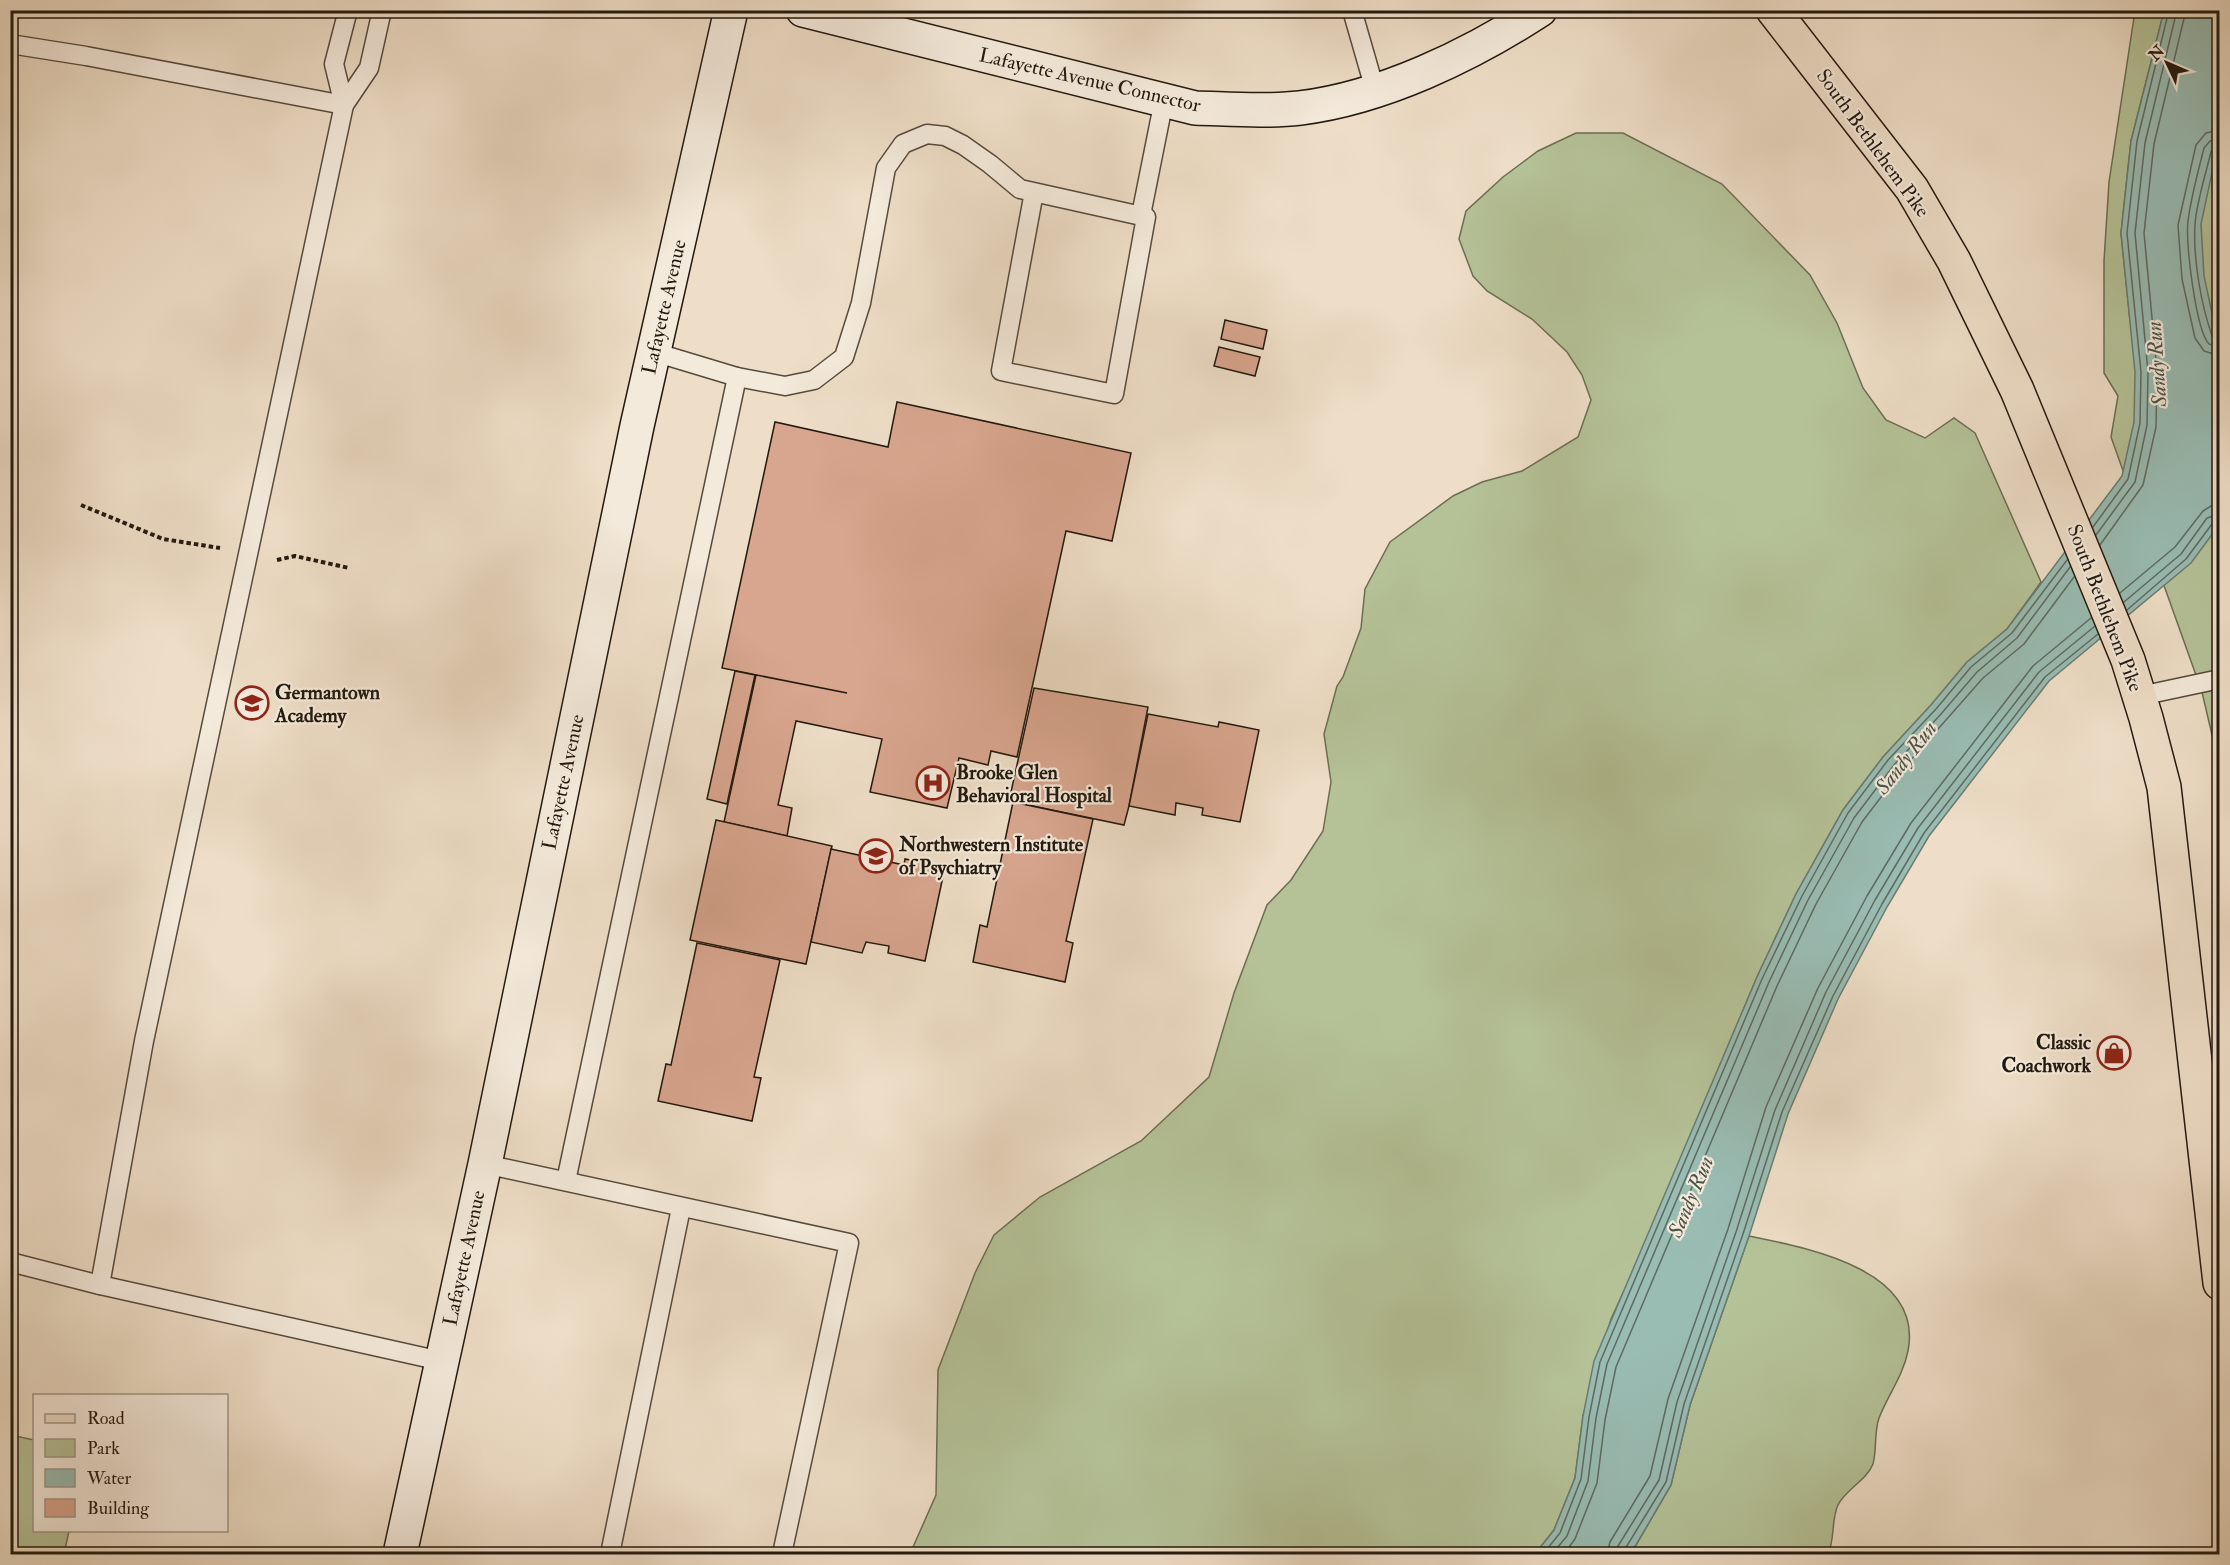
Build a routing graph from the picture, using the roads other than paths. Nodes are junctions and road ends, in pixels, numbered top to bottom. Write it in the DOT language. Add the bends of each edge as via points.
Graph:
graph roads {
  1 [pos="348,10"];
  2 [pos="381,10"];
  3 [pos="731,10"];
  4 [pos="803,10"];
  5 [pos="1352,10"];
  6 [pos="1540,10"];
  7 [pos="1773,10"];
  8 [pos="10,44"];
  9 [pos="1375,90"];
  10 [pos="1164,100"];
  11 [pos="344,105"];
  12 [pos="1034,192"];
  13 [pos="1141,215"];
  14 [pos="654,352"];
  15 [pos="737,377"];
  16 [pos="2220,679"];
  17 [pos="2140,696"];
  18 [pos="485,1164"];
  19 [pos="566,1181"];
  20 [pos="681,1208"];
  21 [pos="10,1262"];
  22 [pos="2220,1283"];
  23 [pos="100,1285"];
  24 [pos="441,1361"];
  25 [pos="400,1554"];
  26 [pos="610,1554"];
  27 [pos="782,1554"];
  1 -- 11 [label="lane" via="334,64"];
  2 -- 11 [label="lane" via="369,68"];
  3 -- 14 [label="main road, Lafayette Avenue"];
  4 -- 10 [label="main road, Lafayette Avenue Connector"];
  5 -- 9 [label="lane"];
  6 -- 9 [label="main road, Lafayette Avenue Connector" via="1473,49"];
  7 -- 17 [label="main road, South Bethlehem Pike" via="1912,189 1954,261 2017,390"];
  8 -- 11 [label="lane"];
  9 -- 10 [label="main road, Lafayette Avenue Connector" via="1323,103 1274,109 1195,108"];
  10 -- 13 [label="lane"];
  11 -- 23 [label="lane" via="144,1041"];
  12 -- 13 [label="lane"];
  12 -- 13 [label="lane" via="1002,371 1114,394 1146,217"];
  12 -- 15 [label="lane" via="1020,189 990,164 945,136 927,134 903,144 886,168 861,303 844,357 814,380 785,386"];
  14 -- 15 [label="lane"];
  14 -- 18 [label="main road, Lafayette Avenue"];
  15 -- 19 [label="lane"];
  16 -- 17 [label="lane"];
  17 -- 22 [label="main road, South Bethlehem Pike" via="2164,787"];
  18 -- 19 [label="lane"];
  18 -- 24 [label="main road, Lafayette Avenue"];
  19 -- 20 [label="lane"];
  20 -- 26 [label="lane"];
  20 -- 27 [label="lane" via="849,1243"];
  21 -- 23 [label="lane"];
  23 -- 24 [label="lane"];
  24 -- 25 [label="main road, Lafayette Avenue"];
}
